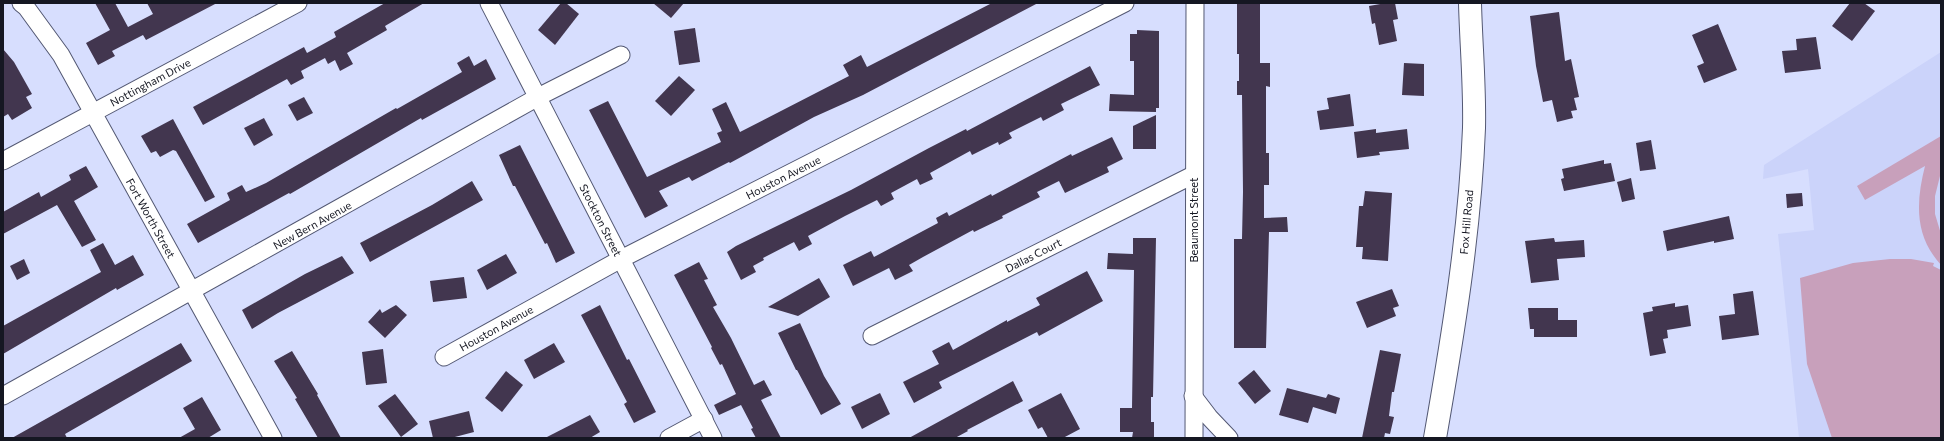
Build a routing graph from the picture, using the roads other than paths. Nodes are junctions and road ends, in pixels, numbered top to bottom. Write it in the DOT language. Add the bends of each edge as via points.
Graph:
graph roads {
  1 [pos="20,3"];
  2 [pos="298,3"];
  3 [pos="489,3"];
  4 [pos="1125,3"];
  5 [pos="1195,3"];
  6 [pos="1470,3"];
  7 [pos="621,55"];
  8 [pos="538,97"];
  9 [pos="93,113"];
  10 [pos="3,161"];
  11 [pos="1194,175"];
  12 [pos="621,259"];
  13 [pos="192,292"];
  14 [pos="872,336"];
  15 [pos="444,357"];
  16 [pos="3,396"];
  17 [pos="1193,396"];
  18 [pos="704,419"];
  19 [pos="273,438"];
  20 [pos="669,438"];
  21 [pos="713,438"];
  22 [pos="1194,438"];
  23 [pos="1229,438"];
  24 [pos="1435,438"];
  1 -- 9 [label="street, Fort Worth Street" via="26,7 61,55"];
  2 -- 9 [label="street, Nottingham Drive"];
  3 -- 8 [label="street, Stockton Street"];
  4 -- 12 [label="street, Houston Avenue"];
  5 -- 11 [label="street, Beaumont Street"];
  6 -- 24 [label="main road, Fox Hill Road" via="1474,126 1466,237 1457,312"];
  7 -- 8 [label="street, New Bern Avenue"];
  8 -- 12 [label="street, Stockton Street"];
  8 -- 13 [label="street, New Bern Avenue"];
  9 -- 10 [label="street, Nottingham Drive"];
  9 -- 13 [label="street, Fort Worth Street"];
  11 -- 14 [label="street, Dallas Court"];
  11 -- 17 [label="street, Beaumont Street"];
  12 -- 15 [label="street, Houston Avenue"];
  12 -- 18 [label="street, Stockton Street"];
  13 -- 16 [label="street, New Bern Avenue"];
  13 -- 19 [label="street, Fort Worth Street"];
  17 -- 22 [label="street, Beaumont Street"];
  17 -- 23 [label="street"];
  18 -- 20 [label="street"];
  18 -- 21 [label="street, Stockton Street"];
}
